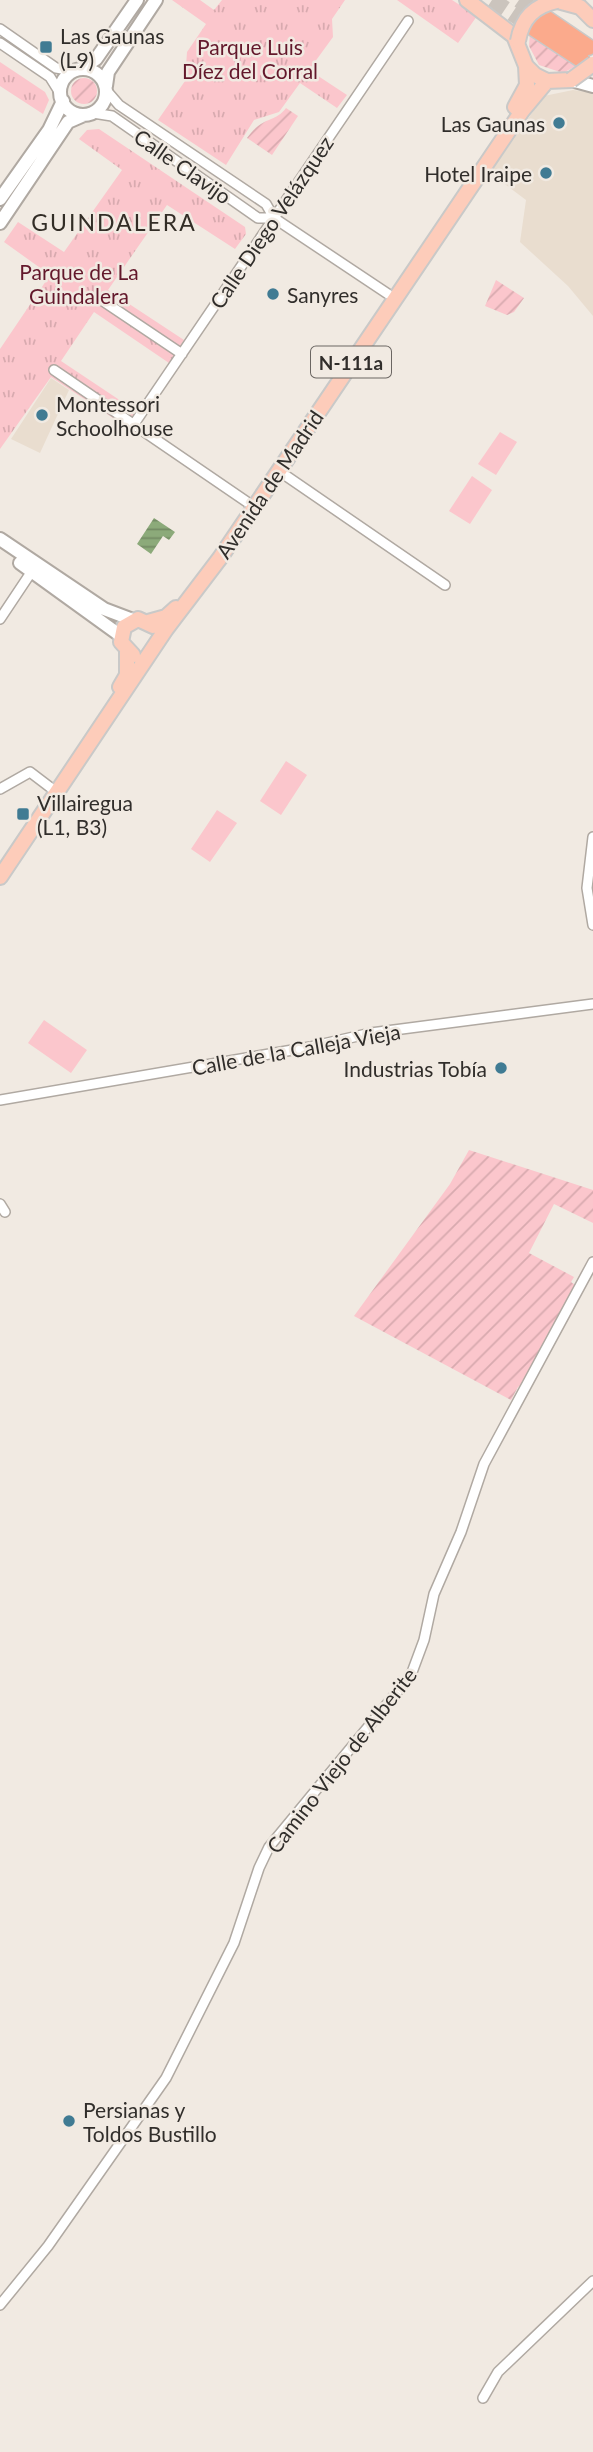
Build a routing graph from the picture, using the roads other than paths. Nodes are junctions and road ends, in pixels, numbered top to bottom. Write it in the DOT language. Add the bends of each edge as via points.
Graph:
graph roads {
  1 [pos="137,0"];
  2 [pos="156,0"];
  3 [pos="467,0"];
  4 [pos="562,1"];
  5 [pos="408,20"];
  6 [pos="593,20"];
  7 [pos="536,21"];
  8 [pos="0,29"];
  9 [pos="518,41"];
  10 [pos="0,43"];
  11 [pos="587,57"];
  12 [pos="526,66"];
  13 [pos="78,70"];
  14 [pos="571,80"];
  15 [pos="547,81"];
  16 [pos="593,86"];
  17 [pos="106,88"];
  18 [pos="62,97"];
  19 [pos="89,113"];
  20 [pos="0,199"];
  21 [pos="274,218"];
  22 [pos="0,223"];
  23 [pos="388,294"];
  24 [pos="103,301"];
  25 [pos="182,354"];
  26 [pos="54,370"];
  27 [pos="134,425"];
  28 [pos="279,471"];
  29 [pos="247,502"];
  30 [pos="0,539"];
  31 [pos="0,549"];
  32 [pos="32,571"];
  33 [pos="445,585"];
  34 [pos="0,620"];
  35 [pos="133,620"];
  36 [pos="148,622"];
  37 [pos="121,636"];
  38 [pos="154,648"];
  39 [pos="127,652"];
  40 [pos="51,788"];
  41 [pos="0,789"];
  42 [pos="593,836"];
  43 [pos="0,861"];
  44 [pos="0,877"];
  45 [pos="593,925"];
  46 [pos="593,1004"];
  47 [pos="0,1100"];
  48 [pos="593,1262"];
  49 [pos="593,2281"];
  50 [pos="0,2305"];
  51 [pos="483,2398"];
  1 -- 13 [label="main road" via="96,58"];
  2 -- 17 [label="main road" via="107,75"];
  3 -- 9 [label="main road"];
  4 -- 6 [label="main road" via="580,7"];
  4 -- 9 [label="main road, bridge" via="534,9 520,29"];
  5 -- 21 [label="street, Calle Diego Velázquez"];
  7 -- 11 [label="highway"];
  8 -- 13 [label="street" via="56,68"];
  9 -- 12 [label="main road"];
  10 -- 18 [label="street" via="53,79"];
  11 -- 14 [label="main road, bridge"];
  12 -- 15 [label="main road"];
  12 -- 23 [label="main road, Avenida de Madrid / N-111a" via="527,85 522,96"];
  13 -- 17 [label="main road" via="93,71"];
  13 -- 18 [label="main road" via="64,79"];
  14 -- 15 [label="main road"];
  14 -- 16 [label="main road"];
  15 -- 28 [label="main road, Avenida de Madrid / N-111a" via="522,111"];
  17 -- 19 [label="main road" via="103,104"];
  17 -- 21 [label="street, Calle Clavijo" via="119,106 266,204"];
  18 -- 19 [label="main road" via="72,112"];
  18 -- 20 [label="main road" via="55,122"];
  19 -- 21 [label="street, Calle Clavijo" via="112,116 258,218"];
  19 -- 22 [label="main road" via="68,122"];
  21 -- 23 [label="street, Calle Clavijo"];
  21 -- 25 [label="street, Calle Diego Velázquez"];
  23 -- 29 [label="main road, Avenida de Madrid / N-111a"];
  24 -- 25 [label="street"];
  25 -- 27 [label="street, Calle Diego Velázquez"];
  26 -- 27 [label="street"];
  27 -- 29 [label="street"];
  28 -- 33 [label="street"];
  28 -- 38 [label="main road, Avenida de Madrid / N-111a"];
  29 -- 36 [label="main road, Avenida de Madrid / N-111a" via="175,610"];
  30 -- 35 [label="main road" via="104,609"];
  31 -- 32 [label="main road"];
  32 -- 34 [label="street"];
  32 -- 37 [label="main road"];
  35 -- 36 [label="main road"];
  35 -- 37 [label="main road" via="124,626"];
  36 -- 38 [label="main road" via="157,634"];
  37 -- 39 [label="main road"];
  38 -- 39 [label="main road" via="139,656"];
  38 -- 44 [label="main road, Avenida de Madrid / N-111a"];
  39 -- 40 [label="main road" via="124,680"];
  40 -- 41 [label="street" via="30,772"];
  40 -- 43 [label="main road"];
  42 -- 45 [label="street" via="587,888"];
  46 -- 47 [label="street, Calle de la Calleja Vieja" via="371,1033 310,1048"];
  48 -- 50 [label="street, Camino Viejo de Alberite" via="484,1464 434,1594 425,1640 411,1675 269,1847 234,1943 166,2078 48,2246"];
  49 -- 51 [label="street" via="498,2372"];
}
